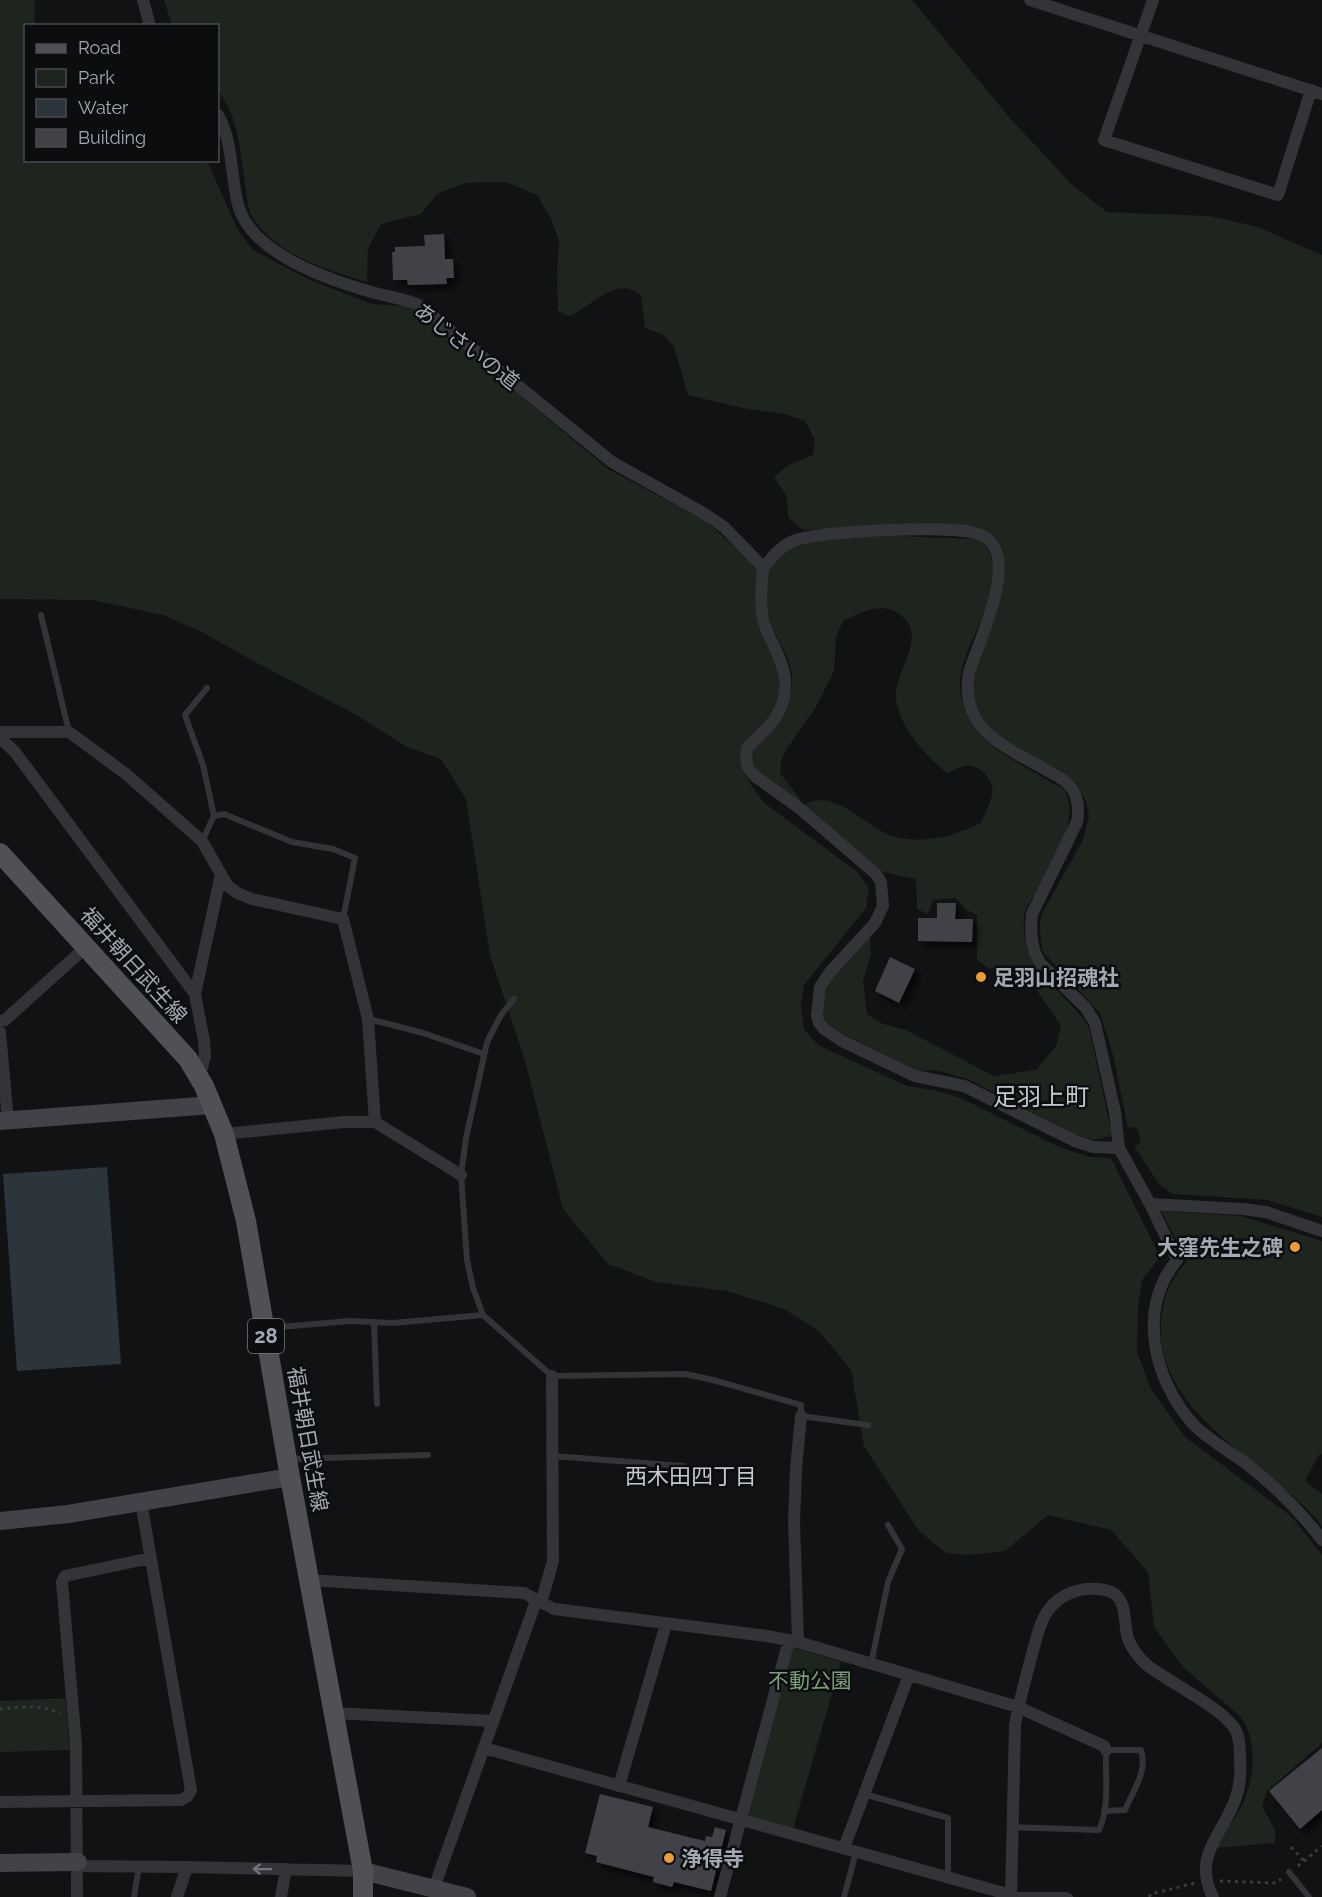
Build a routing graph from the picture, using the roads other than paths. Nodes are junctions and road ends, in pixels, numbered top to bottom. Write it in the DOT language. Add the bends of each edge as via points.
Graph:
graph roads {
  1 [pos="143,0"];
  2 [pos="1030,0"];
  3 [pos="1153,0"];
  4 [pos="149,24"];
  5 [pos="1142,34"];
  6 [pos="1316,92"];
  7 [pos="219,118"];
  8 [pos="763,567"];
  9 [pos="41,615"];
  10 [pos="207,688"];
  11 [pos="0,732"];
  12 [pos="69,732"];
  13 [pos="0,738"];
  14 [pos="214,816"];
  15 [pos="202,842"];
  16 [pos="0,853"];
  17 [pos="221,874"];
  18 [pos="343,919"];
  19 [pos="86,947"];
  20 [pos="195,994"];
  21 [pos="514,999"];
  22 [pos="368,1018"];
  23 [pos="0,1021"];
  24 [pos="0,1032"];
  25 [pos="484,1054"];
  26 [pos="199,1077"];
  27 [pos="212,1105"];
  28 [pos="4,1121"];
  29 [pos="375,1122"];
  30 [pos="224,1134"];
  31 [pos="1119,1148"];
  32 [pos="461,1175"];
  33 [pos="1150,1204"];
  34 [pos="1322,1231"];
  35 [pos="483,1315"];
  36 [pos="374,1322"];
  37 [pos="264,1329"];
  38 [pos="552,1376"];
  39 [pos="377,1404"];
  40 [pos="801,1416"];
  41 [pos="868,1425"];
  42 [pos="428,1455"];
  43 [pos="553,1456"];
  44 [pos="683,1466"];
  45 [pos="289,1468"];
  46 [pos="141,1502"];
  47 [pos="0,1521"];
  48 [pos="888,1525"];
  49 [pos="1322,1540"];
  50 [pos="151,1558"];
  51 [pos="309,1580"];
  52 [pos="538,1602"];
  53 [pos="666,1624"];
  54 [pos="794,1641"];
  55 [pos="871,1664"];
  56 [pos="909,1675"];
  57 [pos="1018,1707"];
  58 [pos="333,1713"];
  59 [pos="494,1721"];
  60 [pos="484,1748"];
  61 [pos="1106,1750"];
  62 [pos="619,1786"];
  63 [pos="864,1794"];
  64 [pos="76,1800"];
  65 [pos="0,1802"];
  66 [pos="1104,1811"];
  67 [pos="740,1819"];
  68 [pos="1012,1827"];
  69 [pos="850,1850"];
  70 [pos="0,1863"];
  71 [pos="78,1864"];
  72 [pos="139,1865"];
  73 [pos="187,1867"];
  74 [pos="286,1869"];
  75 [pos="363,1871"];
  76 [pos="1289,1872"];
  77 [pos="948,1877"];
  78 [pos="434,1888"];
  79 [pos="1011,1896"];
  80 [pos="77,1897"];
  81 [pos="134,1897"];
  82 [pos="177,1897"];
  83 [pos="281,1897"];
  84 [pos="363,1897"];
  85 [pos="468,1897"];
  86 [pos="720,1897"];
  87 [pos="844,1897"];
  88 [pos="1070,1897"];
  89 [pos="1214,1897"];
  90 [pos="1309,1897"];
  1 -- 4 [label="street"];
  2 -- 5 [label="street"];
  3 -- 5 [label="street"];
  5 -- 6 [label="street"];
  5 -- 6 [label="street" via="1104,140 1278,195"];
  7 -- 8 [label="street, あじさいの道" via="227,139 240,211 264,245 312,270 419,305 612,462 705,514 739,541"];
  8 -- 31 [label="street" via="762,614 783,662 784,685 780,710 747,748 747,765 756,777 798,807 876,874 883,891 883,906 875,923 820,987 819,1023 842,1041 915,1076 964,1086 1075,1141 1093,1147"];
  8 -- 31 [label="street" via="778,551 801,538 858,532 964,531 985,536 993,545 999,562 997,594 969,672 970,705 981,728 992,739 1058,776 1073,790 1077,822 1032,914 1032,941 1040,963 1086,1008 1095,1023"];
  9 -- 12 [label="lane"];
  10 -- 14 [label="lane" via="184,715 203,765"];
  11 -- 12 [label="street"];
  12 -- 15 [label="street" via="126,774"];
  13 -- 20 [label="street" via="15,752"];
  14 -- 15 [label="lane"];
  14 -- 18 [label="lane" via="232,816 292,842 333,849 355,858"];
  15 -- 17 [label="street"];
  16 -- 19 [label="main road, 福井朝日武生線 / 28"];
  17 -- 18 [label="street" via="227,885 252,900"];
  17 -- 20 [label="street"];
  18 -- 22 [label="street"];
  19 -- 23 [label="street"];
  19 -- 26 [label="main road, 福井朝日武生線 / 28" via="188,1059"];
  20 -- 26 [label="street" via="205,1057"];
  21 -- 25 [label="lane" via="501,1014"];
  22 -- 25 [label="lane"];
  22 -- 29 [label="street"];
  24 -- 28 [label="street"];
  25 -- 32 [label="lane"];
  26 -- 27 [label="main road, 福井朝日武生線 / 28"];
  27 -- 28 [label="street"];
  27 -- 30 [label="main road, 福井朝日武生線 / 28"];
  29 -- 30 [label="street"];
  29 -- 32 [label="street"];
  30 -- 37 [label="main road, 福井朝日武生線 / 28" via="246,1221"];
  31 -- 33 [label="street"];
  32 -- 35 [label="lane" via="467,1260"];
  33 -- 34 [label="street" via="1266,1212"];
  33 -- 49 [label="street" via="1177,1260 1158,1291 1154,1326 1159,1365 1176,1403 1195,1426 1301,1512"];
  35 -- 36 [label="lane"];
  35 -- 38 [label="lane"];
  36 -- 37 [label="lane"];
  36 -- 39 [label="lane"];
  37 -- 45 [label="main road, 福井朝日武生線 / 28"];
  38 -- 40 [label="lane" via="685,1374 801,1405"];
  38 -- 43 [label="street"];
  40 -- 41 [label="lane"];
  40 -- 54 [label="street" via="794,1522"];
  42 -- 45 [label="lane"];
  43 -- 44 [label="lane"];
  43 -- 52 [label="street" via="553,1562"];
  45 -- 46 [label="street"];
  45 -- 51 [label="main road, 福井朝日武生線 / 28"];
  46 -- 47 [label="street"];
  46 -- 50 [label="street"];
  48 -- 55 [label="lane" via="902,1549 888,1582"];
  50 -- 64 [label="street" via="65,1576 62,1582"];
  50 -- 64 [label="street" via="191,1790 181,1800"];
  51 -- 52 [label="street" via="524,1593"];
  51 -- 58 [label="main road, 福井朝日武生線 / 28"];
  52 -- 53 [label="street" via="554,1609"];
  52 -- 59 [label="street"];
  53 -- 54 [label="street"];
  53 -- 62 [label="street"];
  54 -- 55 [label="street"];
  54 -- 67 [label="street"];
  55 -- 56 [label="street"];
  56 -- 57 [label="street"];
  56 -- 63 [label="street"];
  57 -- 61 [label="street"];
  57 -- 68 [label="street"];
  57 -- 89 [label="street" via="1040,1625 1048,1611 1063,1597 1080,1590 1101,1589 1117,1596 1135,1653 1230,1722 1237,1732 1239,1786 1205,1868"];
  58 -- 59 [label="street"];
  58 -- 75 [label="main road, 福井朝日武生線 / 28"];
  59 -- 60 [label="street"];
  60 -- 62 [label="street"];
  60 -- 78 [label="street"];
  61 -- 66 [label="lane"];
  61 -- 66 [label="lane" via="1141,1750 1144,1759 1125,1810"];
  62 -- 67 [label="street"];
  63 -- 69 [label="street"];
  63 -- 77 [label="lane" via="948,1818"];
  64 -- 65 [label="street"];
  64 -- 71 [label="street"];
  66 -- 68 [label="lane" via="1099,1830"];
  67 -- 69 [label="street"];
  67 -- 86 [label="street"];
  68 -- 79 [label="street"];
  69 -- 77 [label="street"];
  69 -- 87 [label="lane"];
  70 -- 71 [label="street"];
  71 -- 72 [label="street"];
  71 -- 80 [label="street"];
  72 -- 73 [label="street"];
  72 -- 81 [label="lane"];
  74 -- 73 [label="street, one-way"];
  73 -- 82 [label="street"];
  74 -- 75 [label="street"];
  74 -- 83 [label="street"];
  75 -- 78 [label="street"];
  75 -- 84 [label="main road, 福井朝日武生線 / 28"];
  76 -- 90 [label="lane"];
  77 -- 79 [label="street"];
  78 -- 85 [label="street"];
  79 -- 88 [label="lane"];
}
